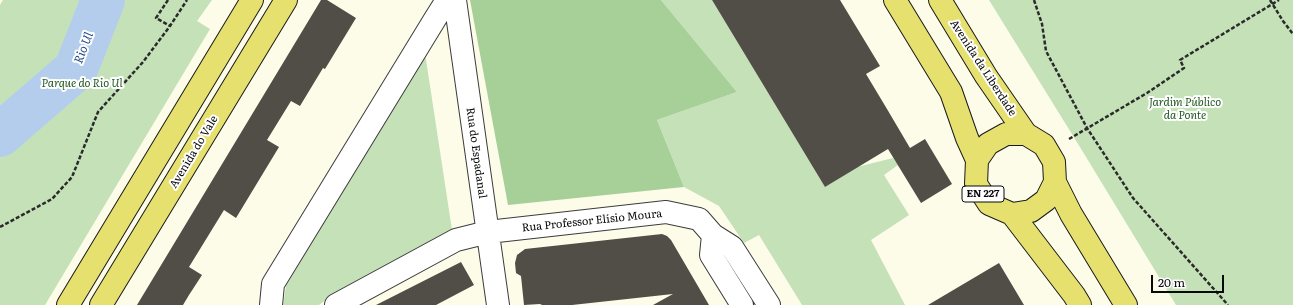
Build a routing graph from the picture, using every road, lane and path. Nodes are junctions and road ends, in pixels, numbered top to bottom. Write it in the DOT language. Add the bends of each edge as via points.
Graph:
graph roads {
  1 [pos="168,0"];
  2 [pos="187,0"];
  3 [pos="252,0"];
  4 [pos="286,0"];
  5 [pos="447,0"];
  6 [pos="455,0"];
  7 [pos="895,0"];
  8 [pos="940,0"];
  9 [pos="1034,0"];
  10 [pos="1270,0"];
  11 [pos="1279,0"];
  12 [pos="1272,4"];
  13 [pos="170,26"];
  14 [pos="1293,34"];
  15 [pos="1087,128"];
  16 [pos="1026,134"];
  17 [pos="1069,139"];
  18 [pos="977,160"];
  19 [pos="1055,182"];
  20 [pos="1012,214"];
  21 [pos="0,227"];
  22 [pos="488,232"];
  23 [pos="713,235"];
  24 [pos="68,305"];
  25 [pos="101,305"];
  26 [pos="271,305"];
  27 [pos="336,305"];
  28 [pos="498,305"];
  29 [pos="742,305"];
  30 [pos="768,305"];
  31 [pos="1080,305"];
  32 [pos="1126,305"];
  33 [pos="1228,305"];
  1 -- 13 [label="path" via="156,18"];
  2 -- 13 [label="path"];
  3 -- 24 [label="main road"];
  4 -- 25 [label="main road, Avenida do Vale"];
  5 -- 26 [label="street" via="273,284"];
  6 -- 22 [label="street, Rua do Espadanal"];
  7 -- 18 [label="main road" via="950,92"];
  8 -- 16 [label="main road, Avenida da Liberdade" via="986,76"];
  9 -- 15 [label="path" via="1042,24 1046,51"];
  10 -- 12 [label="path"];
  11 -- 12 [label="path"];
  12 -- 14 [label="path"];
  12 -- 15 [label="path" via="1180,60 1184,68"];
  13 -- 21 [label="path" via="143,62 98,112 72,177 52,200"];
  15 -- 17 [label="path"];
  15 -- 33 [label="path" via="1133,198"];
  16 -- 18 [label="main road, Avenida da Liberdade" via="1006,134 988,144"];
  16 -- 19 [label="main road, Avenida da Liberdade" via="1044,145 1054,162"];
  18 -- 20 [label="main road, EN 227" via="976,184 985,198 989,204"];
  19 -- 20 [label="main road, Avenida da Liberdade" via="1046,200 1041,204 1031,211"];
  19 -- 32 [label="main road, Avenida da Liberdade" via="1071,214"];
  20 -- 31 [label="main road"];
  22 -- 23 [label="street, Rua Professor Elísio Moura" via="666,212 699,219"];
  22 -- 27 [label="street, Rua Professor Elísio Moura" via="456,240"];
  22 -- 28 [label="street, Rua do Espadanal"];
  23 -- 29 [label="street" via="710,255"];
  23 -- 30 [label="street, Rua Professor Elísio Moura" via="732,247"];
}
